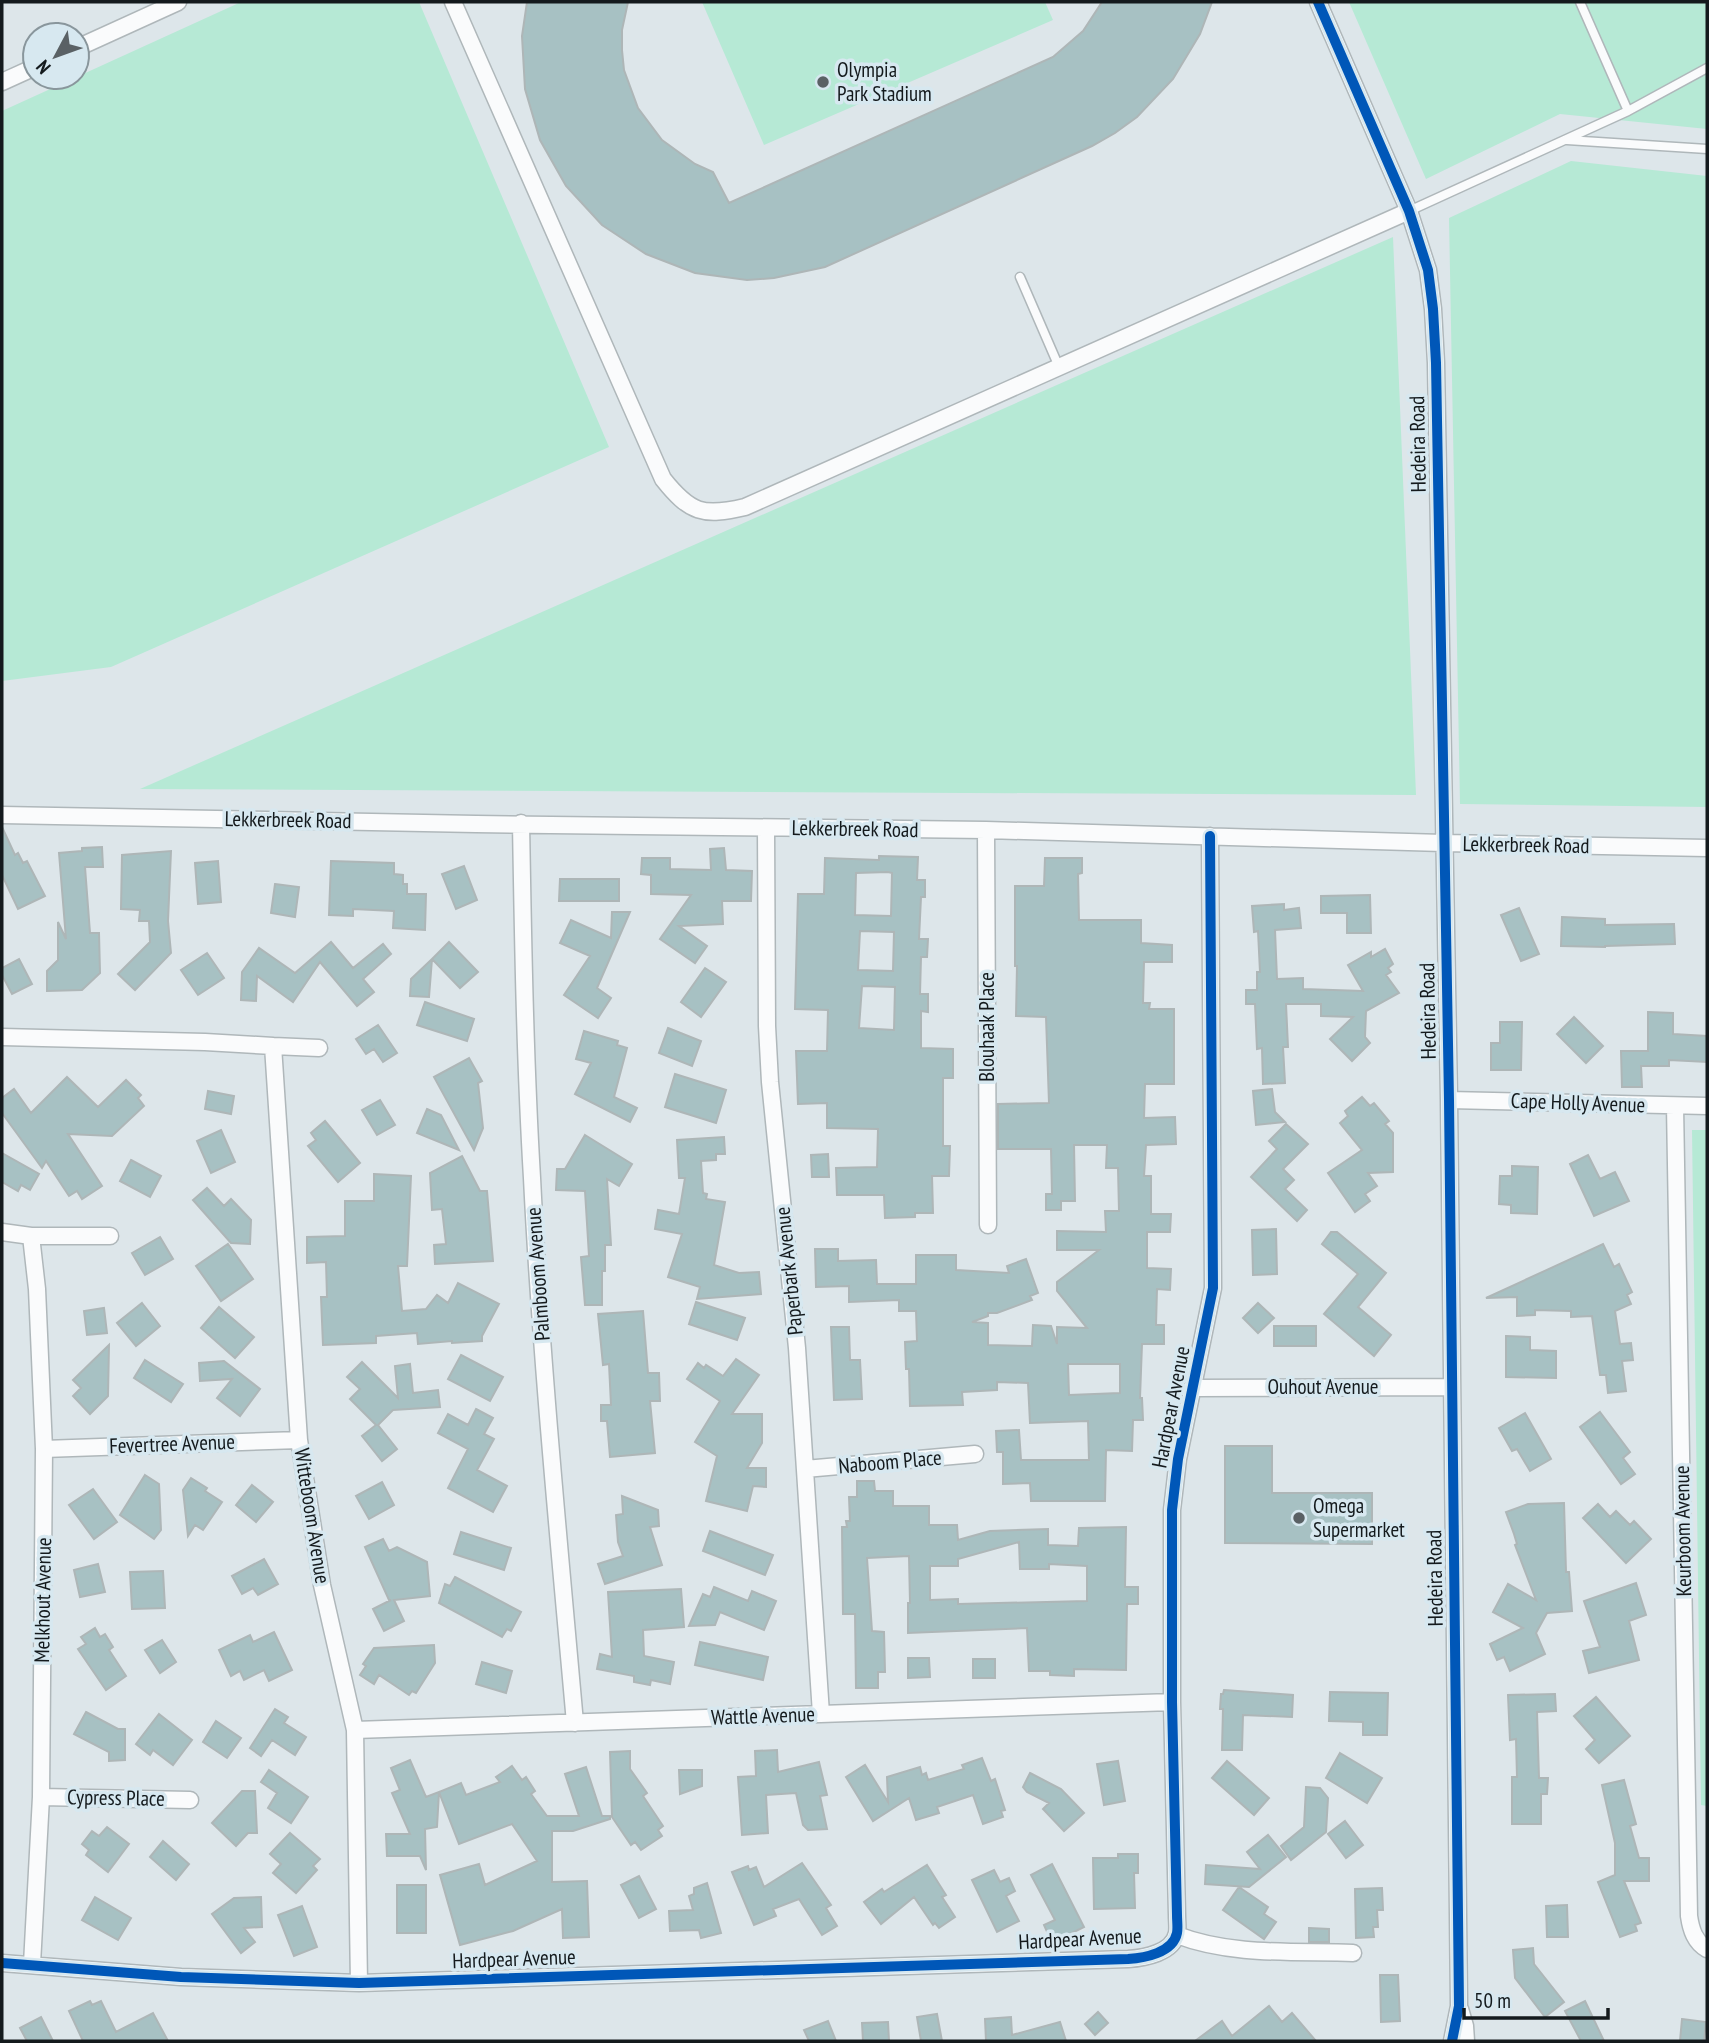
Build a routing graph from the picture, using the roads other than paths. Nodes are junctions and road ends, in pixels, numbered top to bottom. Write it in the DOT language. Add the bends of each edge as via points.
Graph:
graph roads {
  1 [pos="178,2"];
  2 [pos="453,2"];
  3 [pos="1318,2"];
  4 [pos="1580,2"];
  5 [pos="91,42"];
  6 [pos="1707,68"];
  7 [pos="21,73"];
  8 [pos="2,82"];
  9 [pos="1628,111"];
  10 [pos="1565,140"];
  11 [pos="1707,149"];
  12 [pos="1409,211"];
  13 [pos="1020,277"];
  14 [pos="1059,367"];
  15 [pos="2,815"];
  16 [pos="520,823"];
  17 [pos="766,828"];
  18 [pos="986,830"];
  19 [pos="1210,836"];
  20 [pos="1443,843"];
  21 [pos="1707,848"];
  22 [pos="2,1037"];
  23 [pos="273,1046"];
  24 [pos="319,1048"];
  25 [pos="1449,1100"];
  26 [pos="1675,1106"];
  27 [pos="1707,1106"];
  28 [pos="988,1225"];
  29 [pos="2,1232"];
  30 [pos="31,1236"];
  31 [pos="110,1236"];
  32 [pos="1451,1387"];
  33 [pos="1194,1388"];
  34 [pos="299,1440"];
  35 [pos="44,1449"];
  36 [pos="975,1454"];
  37 [pos="805,1469"];
  38 [pos="1172,1702"];
  39 [pos="821,1714"];
  40 [pos="575,1723"];
  41 [pos="355,1730"];
  42 [pos="41,1797"];
  43 [pos="190,1800"];
  44 [pos="1177,1935"];
  45 [pos="1707,1949"];
  46 [pos="1353,1953"];
  47 [pos="2,1963"];
  48 [pos="32,1964"];
  49 [pos="359,1983"];
  50 [pos="1459,2006"];
  51 [pos="1452,2041"];
  52 [pos="1466,2041"];
  1 -- 5 [label="street"];
  2 -- 14 [label="street" via="663,479 678,498 699,511 719,513 745,507"];
  3 -- 12 [label="street, Hedeira Road"];
  4 -- 9 [label="lane"];
  6 -- 9 [label="lane"];
  7 -- 8 [label="street"];
  9 -- 10 [label="lane"];
  10 -- 11 [label="lane"];
  10 -- 12 [label="lane"];
  12 -- 14 [label="street"];
  12 -- 20 [label="street, Hedeira Road" via="1428,270 1435,349"];
  13 -- 14 [label="lane"];
  15 -- 16 [label="street, Lekkerbreek Road"];
  16 -- 17 [label="street, Lekkerbreek Road"];
  16 -- 40 [label="street, Palmboom Avenue" via="532,1180"];
  17 -- 18 [label="street, Lekkerbreek Road"];
  17 -- 37 [label="street, Paperbark Avenue" via="768,1048"];
  18 -- 19 [label="street, Lekkerbreek Road"];
  18 -- 28 [label="street, Blouhaak Place"];
  19 -- 20 [label="street, Lekkerbreek Road"];
  19 -- 33 [label="street, Hardpear Avenue" via="1213,1288"];
  20 -- 21 [label="street, Lekkerbreek Road"];
  20 -- 25 [label="street, Hedeira Road"];
  22 -- 23 [label="street"];
  23 -- 24 [label="street"];
  23 -- 34 [label="street, Witteboom Avenue"];
  25 -- 26 [label="street, Cape Holly Avenue"];
  25 -- 32 [label="street, Hedeira Road"];
  26 -- 27 [label="street, Cape Holly Avenue"];
  26 -- 45 [label="street, Keurboom Avenue" via="1689,1916 1691,1930"];
  29 -- 30 [label="street"];
  30 -- 31 [label="street"];
  30 -- 35 [label="street, Melkhout Avenue"];
  32 -- 33 [label="street, Ouhout Avenue"];
  32 -- 50 [label="street, Hedeira Road"];
  33 -- 38 [label="street, Hardpear Avenue" via="1172,1510"];
  34 -- 35 [label="street, Fevertree Avenue"];
  34 -- 41 [label="street, Witteboom Avenue" via="322,1585"];
  35 -- 42 [label="street, Melkhout Avenue"];
  36 -- 37 [label="street, Naboom Place"];
  37 -- 39 [label="street, Paperbark Avenue"];
  38 -- 39 [label="street, Wattle Avenue"];
  38 -- 44 [label="street, Hardpear Avenue"];
  39 -- 40 [label="street, Wattle Avenue"];
  40 -- 41 [label="street, Wattle Avenue"];
  41 -- 49 [label="street, Witteboom Avenue"];
  42 -- 43 [label="street, Cypress Place"];
  42 -- 48 [label="street, Melkhout Avenue"];
  44 -- 46 [label="street" via="1225,1948"];
  44 -- 49 [label="street, Hardpear Avenue" via="1152,1955 1128,1959"];
  47 -- 48 [label="street, Hardpear Avenue"];
  48 -- 49 [label="street, Hardpear Avenue" via="181,1977"];
  50 -- 51 [label="street, Hedeira Road"];
  50 -- 52 [label="street, Hedeira Road"];
}
